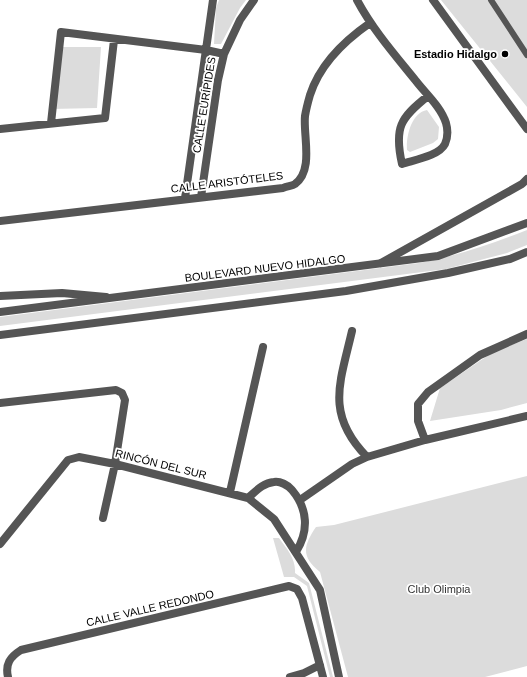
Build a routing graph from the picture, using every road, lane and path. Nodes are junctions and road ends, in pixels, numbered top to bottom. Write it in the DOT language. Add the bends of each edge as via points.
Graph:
graph roads {
  1 [pos="213,0"];
  2 [pos="254,0"];
  3 [pos="357,0"];
  4 [pos="433,0"];
  5 [pos="491,0"];
  6 [pos="370,23"];
  7 [pos="114,40"];
  8 [pos="206,50"];
  9 [pos="224,54"];
  10 [pos="527,55"];
  11 [pos="428,96"];
  12 [pos="51,123"];
  13 [pos="0,129"];
  14 [pos="527,129"];
  15 [pos="527,179"];
  16 [pos="201,197"];
  17 [pos="185,198"];
  18 [pos="0,221"];
  19 [pos="527,222"];
  20 [pos="527,252"];
  21 [pos="377,265"];
  22 [pos="0,296"];
  23 [pos="119,298"];
  24 [pos="0,312"];
  25 [pos="352,331"];
  26 [pos="527,334"];
  27 [pos="0,335"];
  28 [pos="263,347"];
  29 [pos="0,403"];
  30 [pos="527,416"];
  31 [pos="425,440"];
  32 [pos="367,457"];
  33 [pos="115,464"];
  34 [pos="230,492"];
  35 [pos="248,498"];
  36 [pos="300,500"];
  37 [pos="103,518"];
  38 [pos="0,544"];
  39 [pos="296,552"];
  40 [pos="320,666"];
  41 [pos="305,675"];
  42 [pos="8,677"];
  43 [pos="290,677"];
  44 [pos="323,677"];
  45 [pos="340,677"];
  1 -- 8 [label="street, CALLE EURÍPIDES"];
  2 -- 9 [label="street, CALLE EURÍPIDES" via="234,31"];
  3 -- 6 [label="street"];
  4 -- 14 [label="street"];
  5 -- 10 [label="lane"];
  6 -- 11 [label="street"];
  6 -- 16 [label="street, CALLE ARISTÓTELES" via="351,36 336,51 310,95 306,116 306,164 295,184 283,188"];
  7 -- 8 [label="street"];
  7 -- 12 [label="street" via="105,118"];
  7 -- 12 [label="street" via="61,32"];
  8 -- 9 [label="street"];
  8 -- 17 [label="street, CALLE EURÍPIDES"];
  9 -- 16 [label="street, CALLE EURÍPIDES"];
  11 -- 11 [label="street" via="405,117 398,132 402,164 435,153 444,145 448,135 440,110"];
  12 -- 13 [label="street"];
  15 -- 21 [label="street"];
  16 -- 17 [label="street, CALLE ARISTÓTELES"];
  17 -- 18 [label="street, CALLE ARISTÓTELES"];
  19 -- 21 [label="street, BOULEVARD NUEVO HIDALGO" via="438,256"];
  20 -- 27 [label="street" via="510,259 448,273 346,291"];
  21 -- 23 [label="street, BOULEVARD NUEVO HIDALGO"];
  22 -- 23 [label="street" via="62,293"];
  23 -- 24 [label="street, BOULEVARD NUEVO HIDALGO"];
  25 -- 32 [label="street" via="339,388 339,407 343,426"];
  26 -- 31 [label="street" via="480,355 428,392 418,404 418,421"];
  28 -- 34 [label="street"];
  29 -- 33 [label="street" via="116,390 122,393 125,400"];
  30 -- 31 [label="street"];
  31 -- 32 [label="street"];
  32 -- 36 [label="street" via="352,464"];
  33 -- 34 [label="street, RINCÓN DEL SUR"];
  33 -- 37 [label="street"];
  33 -- 38 [label="street, RINCÓN DEL SUR" via="79,457 68,460"];
  34 -- 35 [label="street, RINCÓN DEL SUR"];
  35 -- 36 [label="street" via="261,486 275,481 288,485"];
  35 -- 39 [label="street, RINCÓN DEL SUR" via="274,519"];
  36 -- 39 [label="street" via="305,521 303,541"];
  39 -- 45 [label="street, RINCÓN DEL SUR" via="320,590"];
  40 -- 41 [label="street"];
  40 -- 42 [label="street, CALLE VALLE REDONDO" via="302,598 297,589 288,586 21,650 10,657 6,669"];
  40 -- 44 [label="street"];
  41 -- 43 [label="street"];
}
